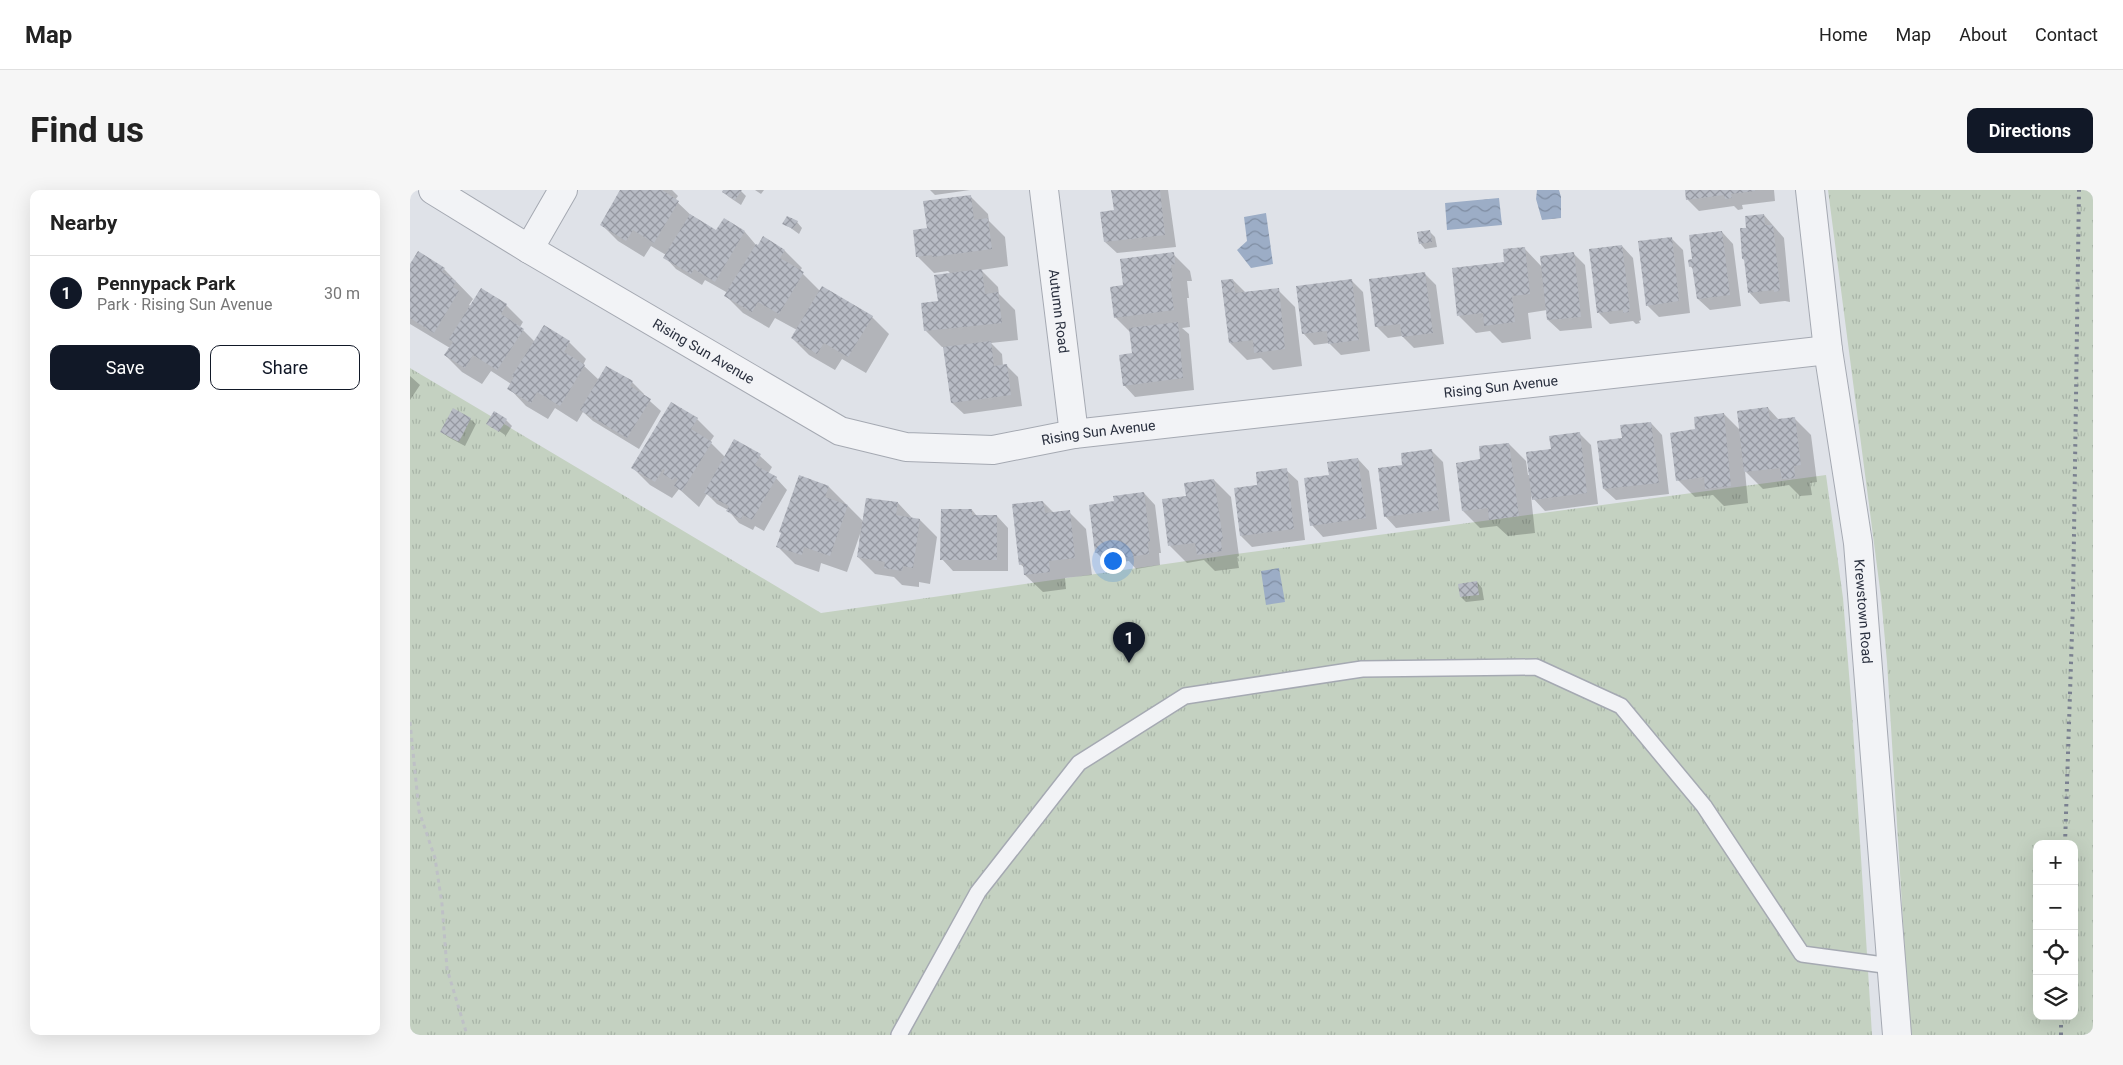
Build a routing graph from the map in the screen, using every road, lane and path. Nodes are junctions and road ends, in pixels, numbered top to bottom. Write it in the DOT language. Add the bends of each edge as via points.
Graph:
graph roads {
  1 [pos="433,190"];
  2 [pos="563,190"];
  3 [pos="1044,190"];
  4 [pos="1810,190"];
  5 [pos="529,249"];
  6 [pos="1828,350"];
  7 [pos="1074,434"];
  8 [pos="410,722"];
  9 [pos="1891,966"];
  10 [pos="467,1035"];
  11 [pos="900,1035"];
  12 [pos="1897,1035"];
  1 -- 5 [label="street, Rising Sun Avenue"];
  2 -- 5 [label="street"];
  3 -- 7 [label="street, Autumn Road"];
  4 -- 6 [label="street, Krewstown Road"];
  5 -- 7 [label="street, Rising Sun Avenue" via="840,431 906,448 993,450"];
  6 -- 7 [label="street, Rising Sun Avenue"];
  6 -- 9 [label="street, Krewstown Road" via="1858,544"];
  8 -- 10 [label="path" via="419,811 435,858 442,904 447,969"];
  9 -- 11 [label="lane" via="1802,954 1704,806 1621,706 1536,668 1362,669 1185,696 1079,763 978,892"];
  9 -- 12 [label="street, Krewstown Road"];
}
